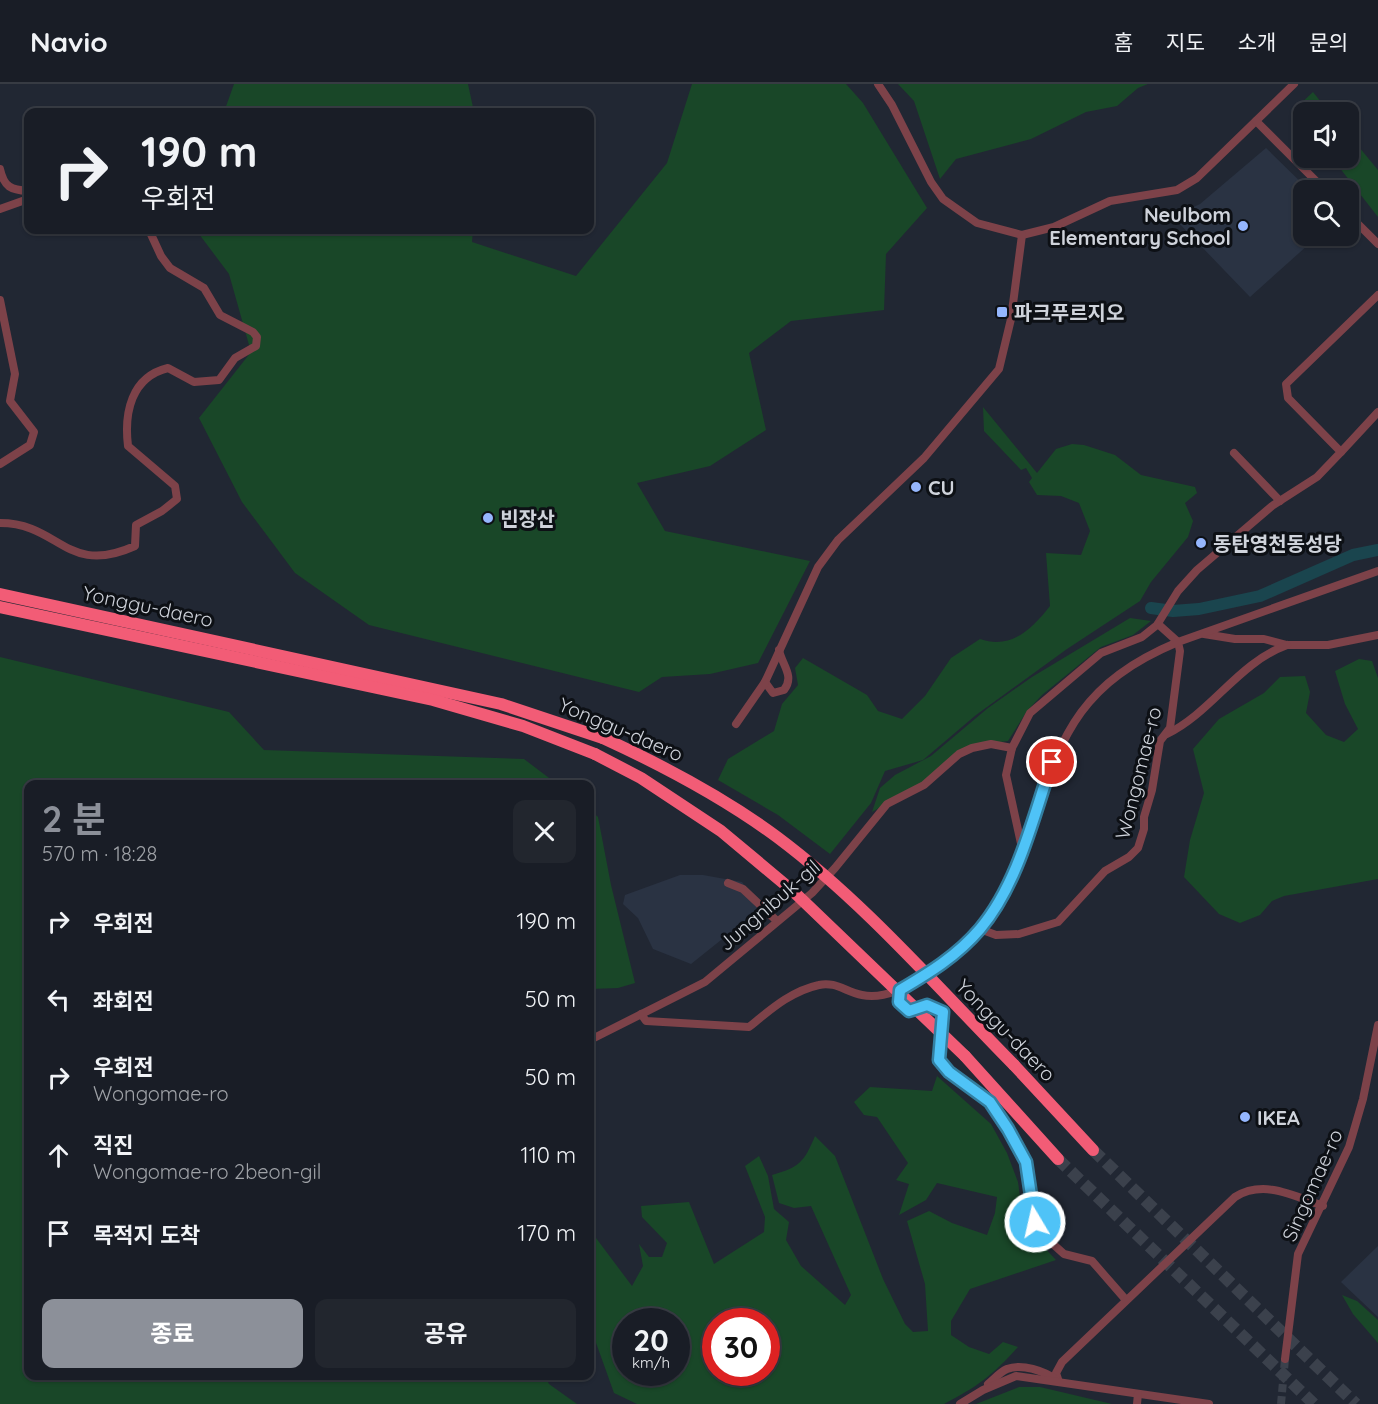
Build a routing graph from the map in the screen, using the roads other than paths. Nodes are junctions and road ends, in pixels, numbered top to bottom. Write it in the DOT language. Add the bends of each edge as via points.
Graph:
graph roads {
  1 [pos="878,84"];
  2 [pos="1294,84"];
  3 [pos="1256,121"];
  4 [pos="0,169"];
  5 [pos="1315,180"];
  6 [pos="24,191"];
  7 [pos="24,200"];
  8 [pos="0,209"];
  9 [pos="1359,225"];
  10 [pos="151,234"];
  11 [pos="1022,235"];
  12 [pos="1378,244"];
  13 [pos="1378,295"];
  14 [pos="0,300"];
  15 [pos="1378,412"];
  16 [pos="1341,452"];
  17 [pos="1234,453"];
  18 [pos="0,464"];
  19 [pos="1280,501"];
  20 [pos="0,523"];
  21 [pos="1378,571"];
  22 [pos="0,594"];
  23 [pos="0,607"];
  24 [pos="1159,622"];
  25 [pos="1200,633"];
  26 [pos="1378,635"];
  27 [pos="1178,642"];
  28 [pos="1287,645"];
  29 [pos="779,650"];
  30 [pos="765,682"];
  31 [pos="736,724"];
  32 [pos="1167,734"];
  33 [pos="1012,748"];
  34 [pos="1022,848"];
  35 [pos="728,883"];
  36 [pos="777,921"];
  37 [pos="980,929"];
  38 [pos="900,990"];
  39 [pos="641,1014"];
  40 [pos="1378,1025"];
  41 [pos="594,1038"];
  42 [pos="1093,1150"];
  43 [pos="1058,1159"];
  44 [pos="1323,1206"];
  45 [pos="1126,1300"];
  46 [pos="1285,1359"];
  47 [pos="1062,1362"];
  48 [pos="1035,1369"];
  49 [pos="1059,1382"];
  50 [pos="983,1390"];
  51 [pos="1138,1394"];
  52 [pos="960,1404"];
  53 [pos="1137,1404"];
  54 [pos="1209,1404"];
  1 -- 11 [label="street" via="943,198 977,224"];
  2 -- 3 [label="street"];
  3 -- 5 [label="street"];
  3 -- 11 [label="street" via="1197,178 1177,190 1110,201 1054,227"];
  4 -- 6 [label="street" via="3,182 10,189"];
  7 -- 8 [label="street"];
  9 -- 12 [label="street"];
  10 -- 20 [label="street" via="170,268 204,288 220,315 257,337 256,346 235,358 219,380 194,382 168,368 154,372 129,404 128,446 175,486 177,499 136,525 135,546 122,552 86,556 67,549 35,528"];
  11 -- 29 [label="street" via="1011,319 999,369 924,458 838,540 818,567"];
  13 -- 16 [label="street" via="1286,384 1288,398"];
  14 -- 18 [label="street" via="15,374 10,401 34,432 30,445"];
  15 -- 16 [label="street"];
  16 -- 19 [label="street" via="1310,482"];
  17 -- 19 [label="street"];
  19 -- 24 [label="street" via="1197,570"];
  21 -- 25 [label="street"];
  22 -- 42 [label="highway, Yonggu-daero, bridge" via="490,702 603,738 690,781 778,838 856,907"];
  23 -- 43 [label="highway, Yonggu-daero, bridge" via="433,700 523,726 594,754 641,778 721,831 794,892 965,1056"];
  24 -- 27 [label="street"];
  24 -- 33 [label="street" via="1142,637 1101,653 1038,705"];
  25 -- 27 [label="street"];
  25 -- 28 [label="street"];
  26 -- 28 [label="street" via="1328,645"];
  27 -- 32 [label="street, Wongomae-ro" via="1180,651"];
  27 -- 34 [label="street" via="1126,668 1091,698 1052,762"];
  28 -- 32 [label="street" via="1244,669 1185,723"];
  29 -- 30 [label="street"];
  29 -- 30 [label="street" via="789,684 773,693"];
  30 -- 31 [label="street"];
  32 -- 37 [label="street, Wongomae-ro" via="1156,753 1142,838 1130,857 1105,871 1058,922 1019,934"];
  33 -- 34 [label="street" via="1006,775"];
  33 -- 36 [label="street, Jungnibuk-gil" via="991,744 972,747 924,785 887,804 836,868"];
  34 -- 37 [label="street" via="1006,889"];
  35 -- 36 [label="street" via="743,889"];
  36 -- 39 [label="street, Jungnibuk-gil" via="705,982"];
  37 -- 38 [label="street" via="935,969"];
  38 -- 39 [label="street" via="877,996 833,984 816,985 788,997 749,1027 646,1021"];
  38 -- 45 [label="street" via="899,1002 909,1011 927,1005 943,1012 939,1060 990,1102 1008,1129 1026,1162 1032,1212 1044,1236 1064,1254 1092,1261"];
  39 -- 41 [label="street, Jungnibuk-gil"];
  40 -- 44 [label="street, Singomae-ro" via="1357,1123"];
  44 -- 45 [label="street" via="1274,1189 1246,1190 1222,1207"];
  44 -- 46 [label="street, Singomae-ro" via="1298,1254"];
  45 -- 47 [label="street"];
  47 -- 48 [label="street"];
  47 -- 49 [label="street" via="1056,1373"];
  48 -- 49 [label="street"];
  48 -- 50 [label="street" via="1008,1368"];
  49 -- 50 [label="street" via="1016,1376"];
  49 -- 51 [label="street"];
  50 -- 52 [label="street"];
  51 -- 53 [label="street"];
  51 -- 54 [label="street"];
}
